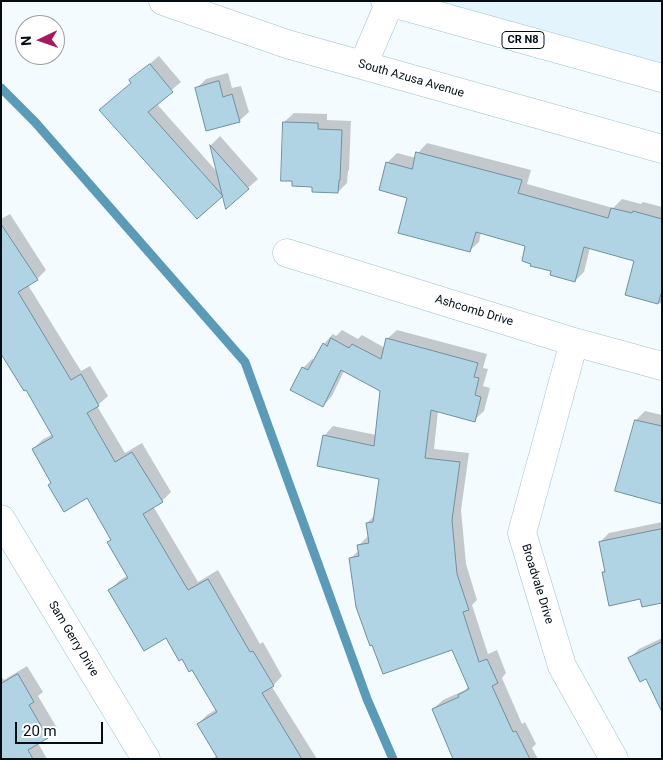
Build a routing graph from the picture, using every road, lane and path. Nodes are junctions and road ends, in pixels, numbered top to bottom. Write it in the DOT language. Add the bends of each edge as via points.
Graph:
graph roads {
  1 [pos="163,1"];
  2 [pos="388,2"];
  3 [pos="363,65"];
  4 [pos="660,72"];
  5 [pos="662,149"];
  6 [pos="287,253"];
  7 [pos="574,342"];
  8 [pos="662,366"];
  9 [pos="1,519"];
  10 [pos="146,759"];
  11 [pos="614,759"];
  1 -- 3 [label="street, South Azusa Avenue" via="287,44"];
  2 -- 3 [label="street"];
  2 -- 4 [label="street, CR N8"];
  3 -- 5 [label="street, South Azusa Avenue"];
  6 -- 7 [label="street, Ashcomb Drive"];
  7 -- 8 [label="street, Ashcomb Drive"];
  7 -- 11 [label="street, Broadvale Drive" via="522,533 562,666"];
  9 -- 10 [label="street, Sam Gerry Drive"];
}
